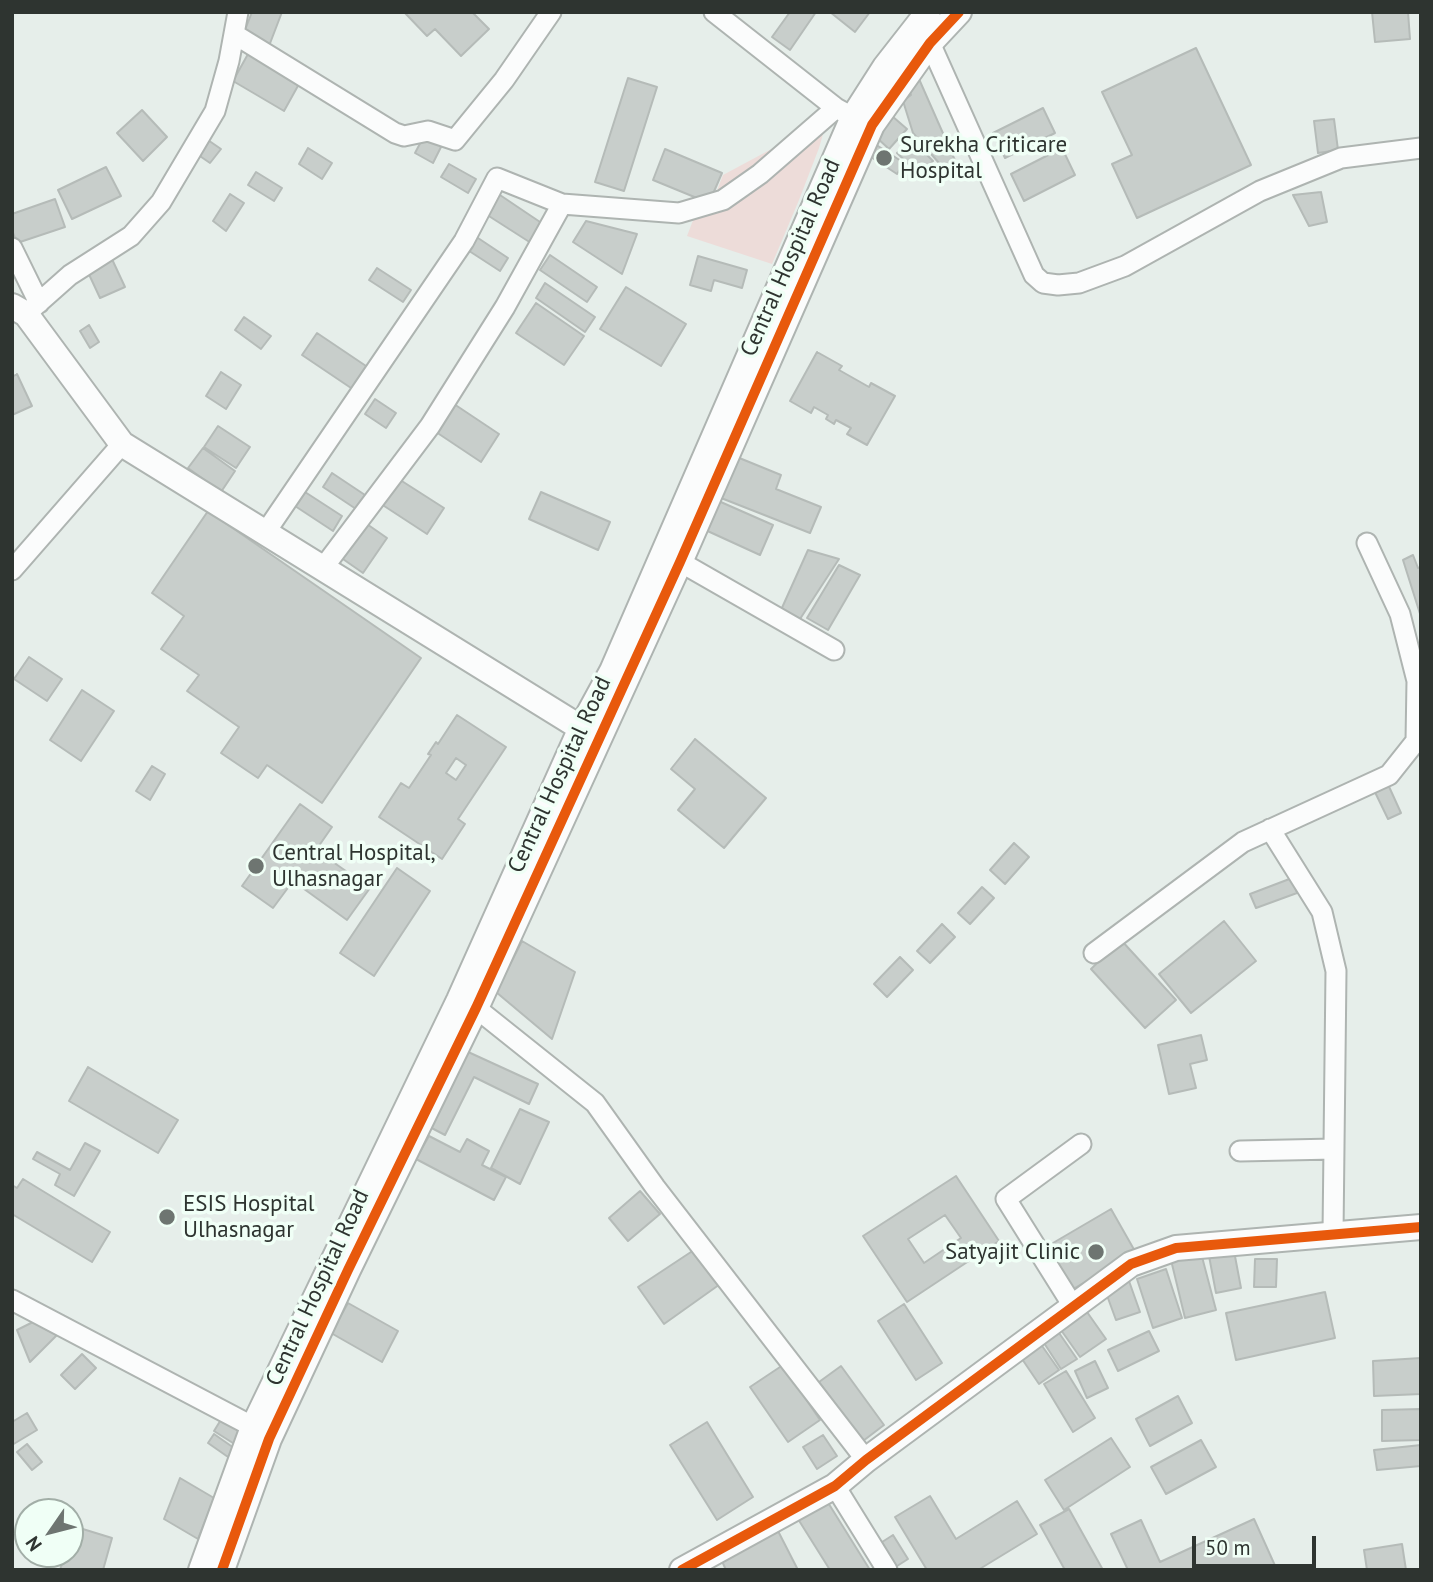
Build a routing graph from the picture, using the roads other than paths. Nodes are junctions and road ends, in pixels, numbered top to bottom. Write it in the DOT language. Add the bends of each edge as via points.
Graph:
graph roads {
  1 [pos="239,12"];
  2 [pos="551,12"];
  3 [pos="715,12"];
  4 [pos="928,12"];
  5 [pos="958,12"];
  6 [pos="234,34"];
  7 [pos="930,43"];
  8 [pos="854,117"];
  9 [pos="1421,148"];
  10 [pos="562,204"];
  11 [pos="12,248"];
  12 [pos="26,308"];
  13 [pos="122,444"];
  14 [pos="265,533"];
  15 [pos="1367,543"];
  16 [pos="672,557"];
  17 [pos="323,568"];
  18 [pos="12,570"];
  19 [pos="834,650"];
  20 [pos="591,732"];
  21 [pos="1270,829"];
  22 [pos="1094,953"];
  23 [pos="468,1004"];
  24 [pos="1081,1144"];
  25 [pos="1334,1149"];
  26 [pos="1240,1151"];
  27 [pos="1421,1227"];
  28 [pos="1333,1234"];
  29 [pos="12,1300"];
  30 [pos="1073,1306"];
  31 [pos="262,1431"];
  32 [pos="866,1460"];
  33 [pos="835,1486"];
  34 [pos="201,1570"];
  35 [pos="222,1570"];
  36 [pos="682,1570"];
  37 [pos="887,1570"];
  1 -- 6 [label="street"];
  2 -- 6 [label="street" via="504,80 454,140 428,131 395,134"];
  3 -- 8 [label="street"];
  4 -- 8 [label="street, Central Hospital Road"];
  5 -- 7 [label="street, Central Hospital Road"];
  6 -- 12 [label="street" via="215,111 161,202 131,236"];
  7 -- 8 [label="street, Central Hospital Road"];
  7 -- 9 [label="street" via="1034,275 1043,283 1079,283 1125,266 1260,191 1341,158"];
  8 -- 10 [label="street" via="723,200 679,213"];
  8 -- 16 [label="street, Central Hospital Road"];
  10 -- 14 [label="street" via="497,178 464,241"];
  10 -- 17 [label="street" via="505,307 430,426"];
  11 -- 12 [label="street"];
  12 -- 13 [label="street"];
  13 -- 14 [label="street"];
  13 -- 18 [label="street"];
  14 -- 17 [label="street"];
  15 -- 21 [label="street" via="1401,614 1417,681 1416,741 1389,775"];
  16 -- 19 [label="street"];
  16 -- 20 [label="street, Central Hospital Road" via="612,671"];
  17 -- 20 [label="street"];
  20 -- 23 [label="street, Central Hospital Road"];
  21 -- 22 [label="street" via="1243,842"];
  21 -- 25 [label="street" via="1322,912 1336,971"];
  23 -- 31 [label="street, Central Hospital Road"];
  23 -- 32 [label="street" via="594,1103"];
  24 -- 30 [label="street" via="1006,1199"];
  25 -- 26 [label="street"];
  25 -- 28 [label="street"];
  27 -- 28 [label="street"];
  28 -- 30 [label="street" via="1176,1248 1131,1264"];
  29 -- 31 [label="street"];
  30 -- 32 [label="street"];
  31 -- 34 [label="street, Central Hospital Road"];
  31 -- 35 [label="street, Central Hospital Road"];
  32 -- 33 [label="street"];
  33 -- 36 [label="street"];
  33 -- 37 [label="street"];
}
